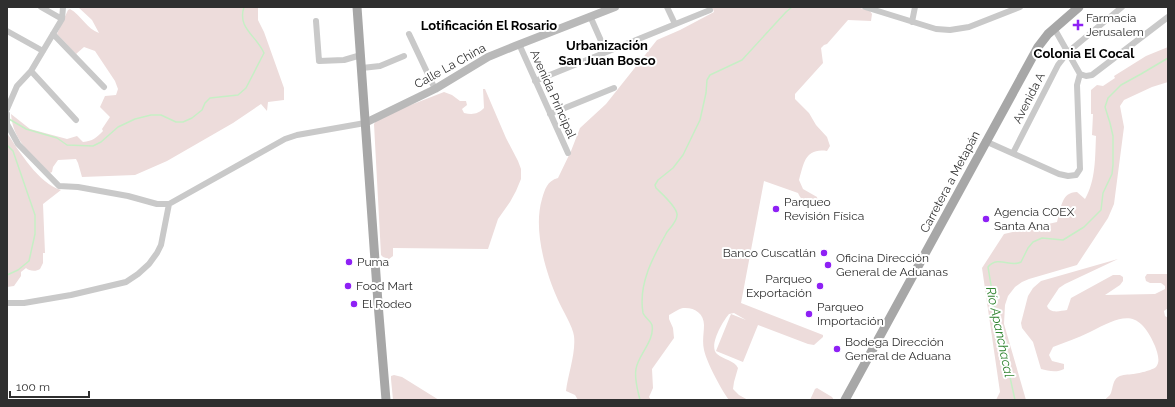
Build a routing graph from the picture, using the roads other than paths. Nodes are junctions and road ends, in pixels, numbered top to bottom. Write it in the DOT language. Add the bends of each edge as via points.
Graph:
graph roads {
  1 [pos="41,7"];
  2 [pos="63,7"];
  3 [pos="357,7"];
  4 [pos="615,7"];
  5 [pos="668,7"];
  6 [pos="865,7"];
  7 [pos="915,7"];
  8 [pos="1020,7"];
  9 [pos="1079,7"];
  10 [pos="1122,7"];
  11 [pos="710,10"];
  12 [pos="590,16"];
  13 [pos="1168,17"];
  14 [pos="62,19"];
  15 [pos="316,21"];
  16 [pos="912,22"];
  17 [pos="675,24"];
  18 [pos="1054,28"];
  19 [pos="7,31"];
  20 [pos="53,34"];
  21 [pos="409,34"];
  22 [pos="519,44"];
  23 [pos="43,51"];
  24 [pos="606,52"];
  25 [pos="1068,52"];
  26 [pos="361,55"];
  27 [pos="404,56"];
  28 [pos="362,68"];
  29 [pos="31,71"];
  30 [pos="1080,74"];
  31 [pos="536,81"];
  32 [pos="104,87"];
  33 [pos="614,88"];
  34 [pos="435,89"];
  35 [pos="7,109"];
  36 [pos="550,114"];
  37 [pos="7,115"];
  38 [pos="7,120"];
  39 [pos="76,120"];
  40 [pos="365,123"];
  41 [pos="986,141"];
  42 [pos="568,153"];
  43 [pos="1013,153"];
  44 [pos="170,204"];
  45 [pos="7,303"];
  46 [pos="386,400"];
  47 [pos="845,400"];
  1 -- 14 [label="street"];
  2 -- 14 [label="street"];
  3 -- 26 [label="main road"];
  4 -- 12 [label="main road, Calle La China"];
  5 -- 17 [label="street"];
  6 -- 16 [label="street"];
  7 -- 16 [label="street"];
  8 -- 16 [label="street" via="956,30 936,29"];
  9 -- 18 [label="main road, Carretera a Metapán"];
  10 -- 25 [label="street, Avenida A"];
  11 -- 17 [label="street"];
  12 -- 22 [label="main road, Calle La China"];
  12 -- 24 [label="street"];
  13 -- 30 [label="street" via="1092,75"];
  14 -- 20 [label="street"];
  15 -- 26 [label="street" via="319,62 344,60"];
  17 -- 24 [label="street"];
  18 -- 25 [label="street"];
  18 -- 41 [label="main road, Carretera a Metapán" via="1038,47"];
  19 -- 23 [label="street"];
  20 -- 23 [label="street"];
  20 -- 32 [label="street"];
  21 -- 34 [label="street"];
  22 -- 31 [label="street, Avenida Principal"];
  22 -- 34 [label="main road, Calle La China" via="488,57"];
  23 -- 29 [label="street"];
  24 -- 31 [label="street"];
  25 -- 30 [label="street"];
  25 -- 43 [label="street, Avenida A" via="1058,65"];
  26 -- 28 [label="main road"];
  27 -- 28 [label="street" via="380,66"];
  28 -- 40 [label="main road"];
  29 -- 35 [label="street" via="17,86"];
  29 -- 39 [label="street"];
  30 -- 43 [label="street" via="1077,85 1080,168 1078,172 1072,176 1065,176"];
  31 -- 36 [label="street, Avenida Principal"];
  33 -- 36 [label="street"];
  34 -- 40 [label="main road, Calle La China"];
  36 -- 42 [label="street, Avenida Principal"];
  37 -- 38 [label="street"];
  38 -- 44 [label="street" via="18,144 60,186"];
  40 -- 44 [label="street" via="285,138"];
  40 -- 46 [label="main road"];
  41 -- 43 [label="street"];
  41 -- 47 [label="main road, Carretera a Metapán"];
  44 -- 45 [label="street" via="157,253 144,269 126,282 71,295 24,303"];
}
